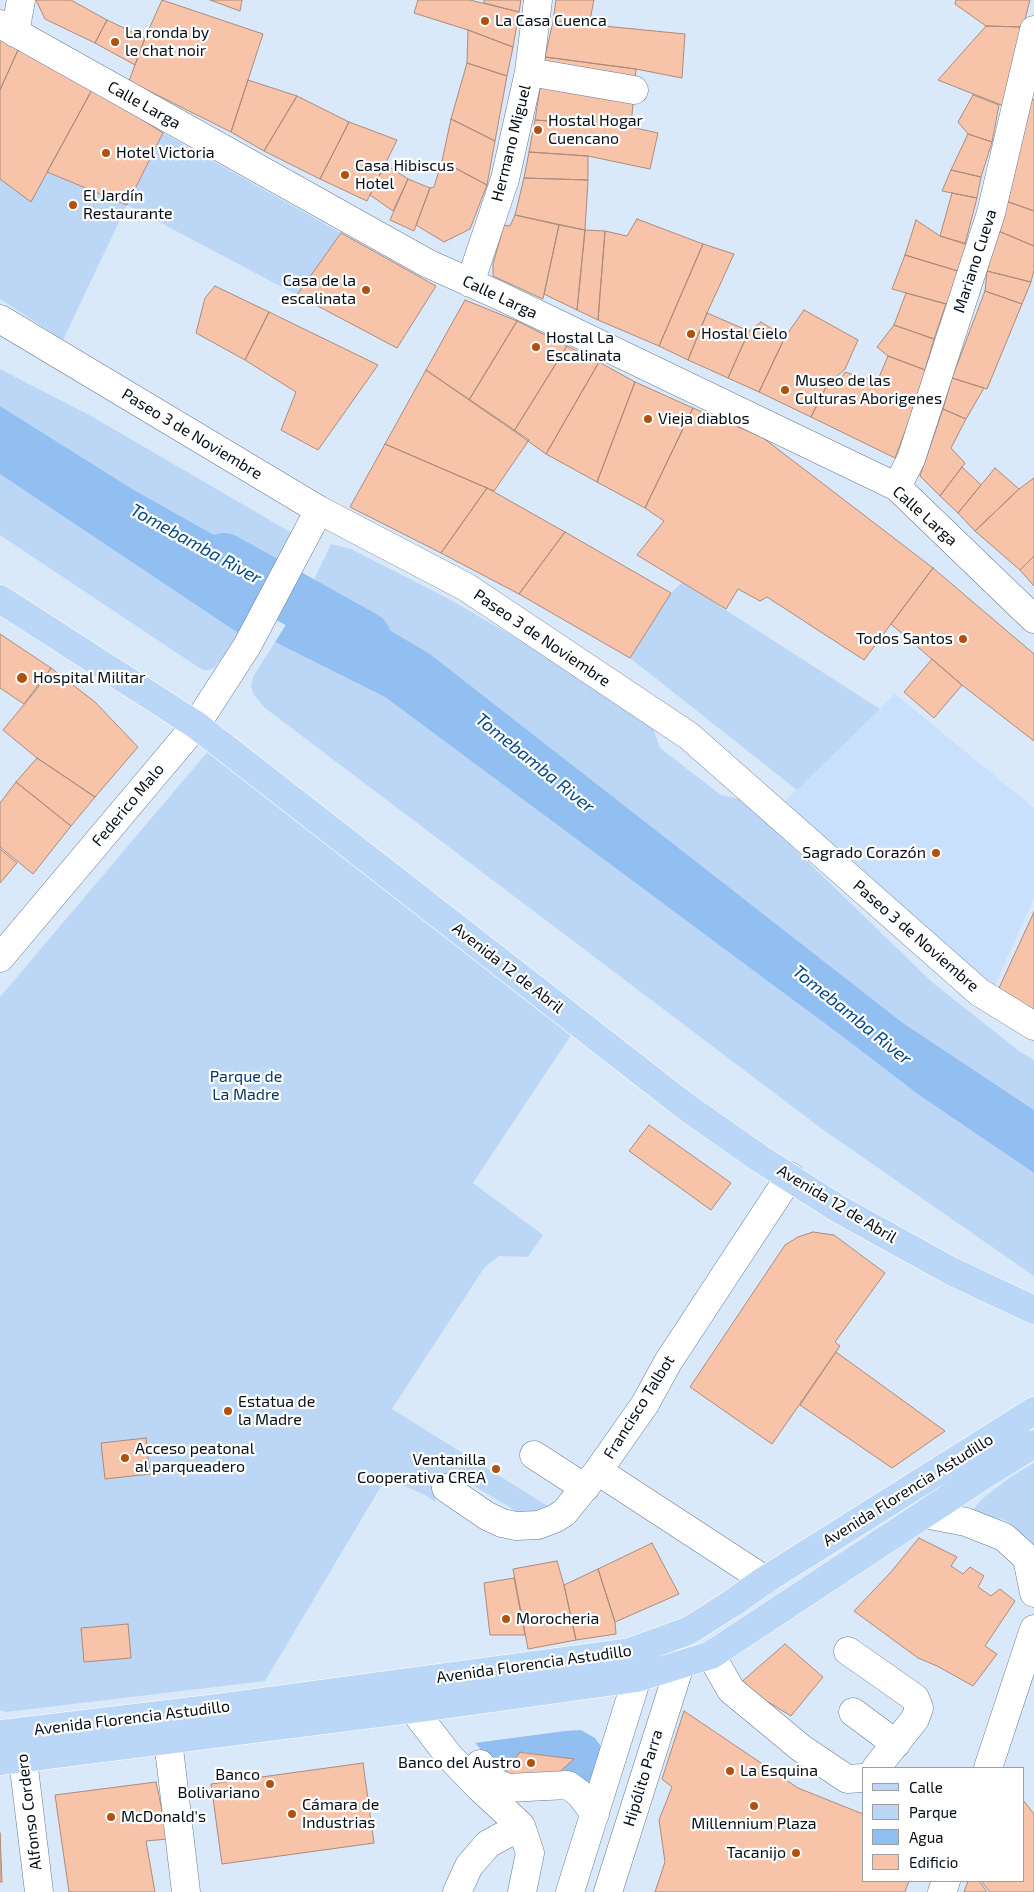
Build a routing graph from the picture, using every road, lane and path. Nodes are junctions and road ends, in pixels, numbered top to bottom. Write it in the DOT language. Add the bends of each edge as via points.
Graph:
graph roads {
  1 [pos="21,0"];
  2 [pos="538,0"];
  3 [pos="7,29"];
  4 [pos="1034,30"];
  5 [pos="529,72"];
  6 [pos="634,90"];
  7 [pos="470,283"];
  8 [pos="0,319"];
  9 [pos="897,487"];
  10 [pos="318,510"];
  11 [pos="0,599"];
  12 [pos="1034,619"];
  13 [pos="196,725"];
  14 [pos="0,958"];
  15 [pos="1034,1026"];
  16 [pos="790,1176"];
  17 [pos="1034,1310"];
  18 [pos="1034,1411"];
  19 [pos="1034,1444"];
  20 [pos="534,1456"];
  21 [pos="592,1480"];
  22 [pos="446,1488"];
  23 [pos="924,1514"];
  24 [pos="765,1580"];
  25 [pos="1034,1593"];
  26 [pos="1034,1628"];
  27 [pos="848,1651"];
  28 [pos="711,1655"];
  29 [pos="680,1665"];
  30 [pos="637,1678"];
  31 [pos="423,1707"];
  32 [pos="853,1712"];
  33 [pos="10,1732"];
  34 [pos="168,1740"];
  35 [pos="896,1744"];
  36 [pos="12,1759"];
  37 [pos="877,1767"];
  38 [pos="988,1767"];
  39 [pos="862,1778"];
  40 [pos="595,1814"];
  41 [pos="521,1826"];
  42 [pos="39,1892"];
  43 [pos="186,1892"];
  44 [pos="457,1892"];
  45 [pos="522,1892"];
  46 [pos="570,1892"];
  47 [pos="608,1892"];
  1 -- 3 [label="street"];
  2 -- 5 [label="street, Hermano Miguel"];
  3 -- 7 [label="street, Calle Larga" via="427,263"];
  4 -- 9 [label="street, Mariano Cueva" via="991,213 911,459"];
  5 -- 6 [label="street"];
  5 -- 7 [label="street, Hermano Miguel" via="506,179"];
  7 -- 9 [label="street, Calle Larga"];
  8 -- 10 [label="street, Paseo 3 de Noviembre"];
  9 -- 12 [label="street, Calle Larga"];
  10 -- 13 [label="street, Federico Malo" via="247,646"];
  10 -- 15 [label="street, Paseo 3 de Noviembre" via="466,587 689,736 979,992"];
  11 -- 13 [label="main road, Avenida 12 de Abril"];
  13 -- 14 [label="street, Federico Malo"];
  13 -- 16 [label="main road, Avenida 12 de Abril" via="685,1106"];
  16 -- 17 [label="main road, Avenida 12 de Abril" via="837,1208 951,1271"];
  16 -- 21 [label="street, Francisco Talbot" via="668,1362 645,1404"];
  18 -- 24 [label="main road, Avenida Florencia Astudillo"];
  19 -- 23 [label="main road, Avenida Florencia Astudillo"];
  20 -- 21 [label="street"];
  21 -- 22 [label="street" via="564,1513 547,1522 528,1526 487,1516"];
  21 -- 24 [label="street, Francisco Talbot"];
  23 -- 25 [label="street" via="966,1522 1004,1537 1027,1558"];
  23 -- 28 [label="main road, Avenida Florencia Astudillo"];
  24 -- 33 [label="main road, Avenida Florencia Astudillo" via="688,1630 630,1652"];
  26 -- 38 [label="street"];
  27 -- 35 [label="street" via="915,1698 918,1708 915,1719"];
  28 -- 29 [label="main road, Avenida Florencia Astudillo"];
  28 -- 39 [label="street" via="731,1690 800,1748 847,1779"];
  29 -- 30 [label="main road, Avenida Florencia Astudillo"];
  29 -- 47 [label="street, Hipólito Parra"];
  30 -- 31 [label="main road, Avenida Florencia Astudillo"];
  30 -- 40 [label="street"];
  31 -- 34 [label="main road, Avenida Florencia Astudillo"];
  31 -- 40 [label="street" via="495,1782 507,1788 568,1785 580,1794"];
  31 -- 41 [label="street" via="449,1756"];
  32 -- 35 [label="street"];
  33 -- 36 [label="street, Alfonso Cordero"];
  34 -- 36 [label="main road, Avenida Florencia Astudillo"];
  34 -- 43 [label="street"];
  35 -- 37 [label="street"];
  36 -- 42 [label="street, Alfonso Cordero"];
  40 -- 46 [label="street"];
  41 -- 44 [label="street" via="488,1844 469,1866"];
  41 -- 45 [label="street" via="530,1853"];
}
